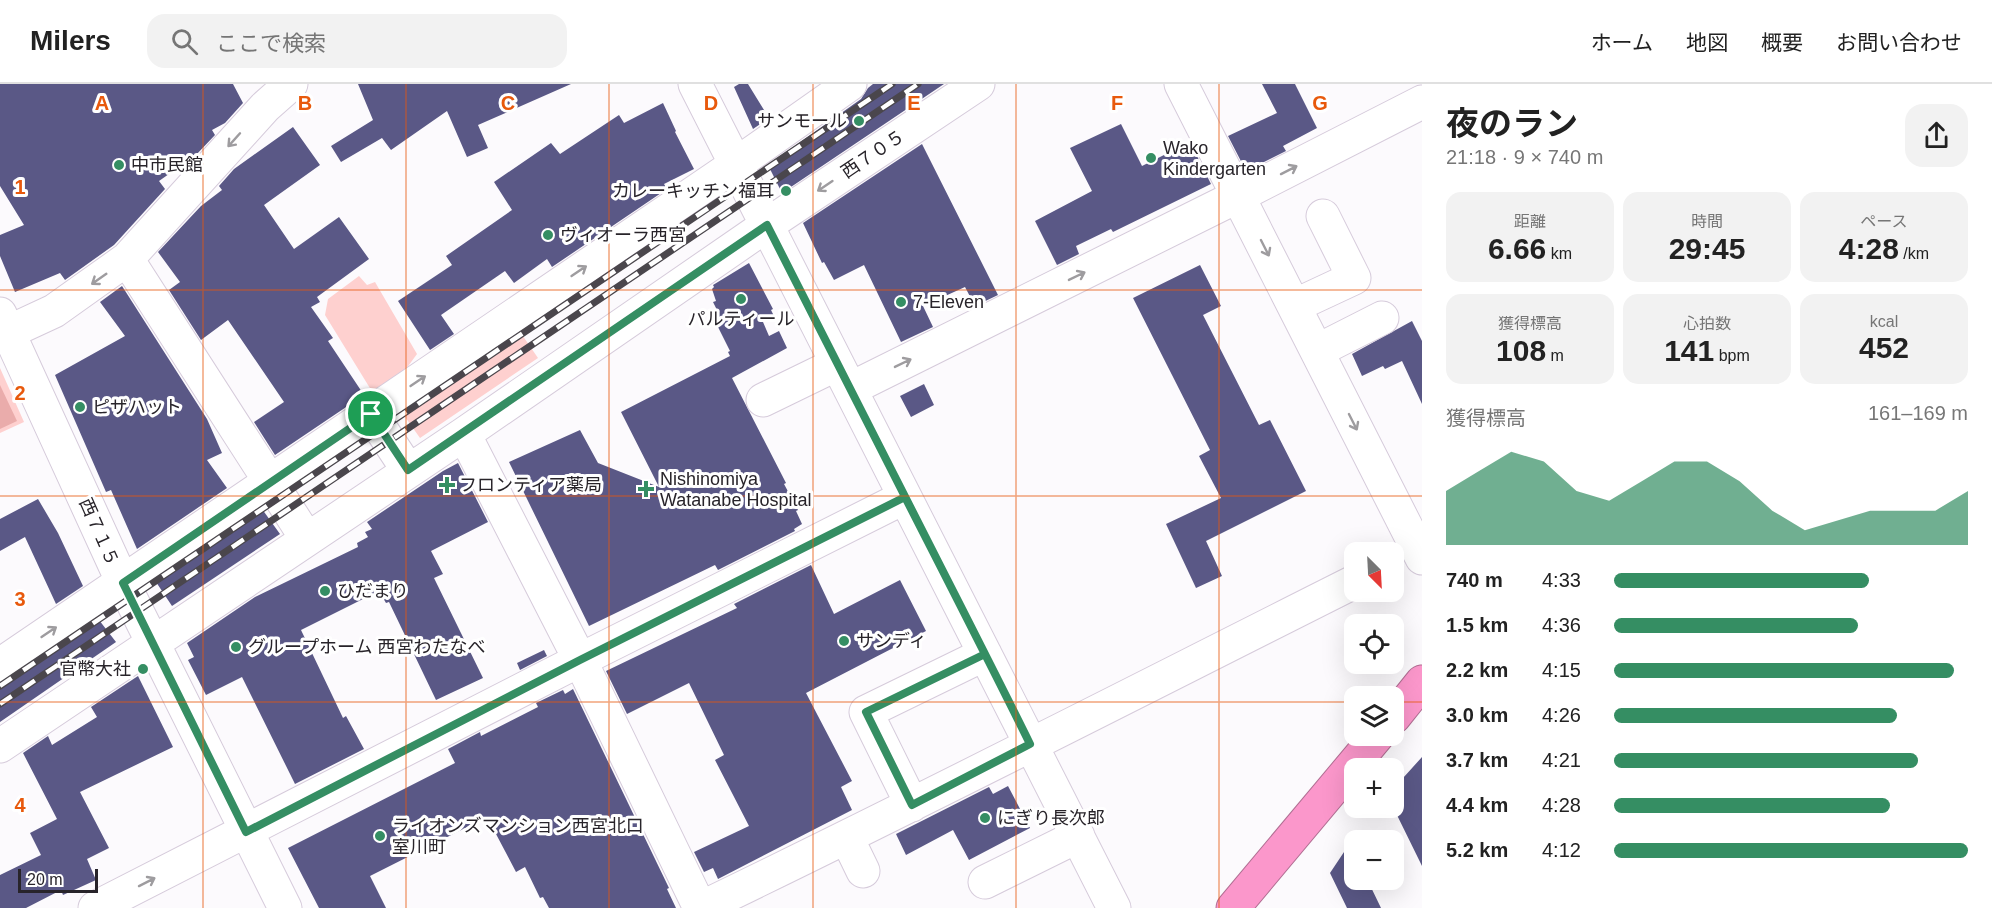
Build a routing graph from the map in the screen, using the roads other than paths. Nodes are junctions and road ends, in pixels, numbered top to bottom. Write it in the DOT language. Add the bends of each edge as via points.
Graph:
graph roads {
  1 [pos="291,84"];
  2 [pos="695,84"];
  3 [pos="850,84"];
  4 [pos="978,84"];
  5 [pos="1181,84"];
  6 [pos="258,95"];
  7 [pos="1422,102"];
  8 [pos="735,165"];
  9 [pos="1238,196"];
  10 [pos="1323,216"];
  11 [pos="767,225"];
  12 [pos="127,259"];
  13 [pos="1294,306"];
  14 [pos="1382,318"];
  15 [pos="3,328"];
  16 [pos="1317,351"];
  17 [pos="844,376"];
  18 [pos="763,400"];
  19 [pos="371,414"];
  20 [pos="464,434"];
  21 [pos="408,470"];
  22 [pos="270,482"];
  23 [pos="905,497"];
  24 [pos="307,538"];
  25 [pos="1414,555"];
  26 [pos="123,583"];
  27 [pos="1344,587"];
  28 [pos="152,643"];
  29 [pos="985,654"];
  30 [pos="580,660"];
  31 [pos="0,665"];
  32 [pos="1422,682"];
  33 [pos="1404,704"];
  34 [pos="1030,744"];
  35 [pos="0,746"];
  36 [pos="1369,746"];
  37 [pos="912,805"];
  38 [pos="246,832"];
  39 [pos="1078,836"];
  40 [pos="847,838"];
  41 [pos="862,871"];
  42 [pos="986,882"];
  43 [pos="95,908"];
  44 [pos="285,908"];
  45 [pos="701,908"];
  46 [pos="1114,908"];
  47 [pos="1233,908"];
  1 -- 6 [label="street"];
  2 -- 8 [label="street"];
  3 -- 8 [label="street"];
  4 -- 11 [label="street, 西７０５, one-way"];
  5 -- 9 [label="street"];
  6 -- 12 [label="street, one-way"];
  9 -- 7 [label="street, one-way"];
  8 -- 11 [label="street"];
  19 -- 8 [label="street, one-way"];
  9 -- 13 [label="street, one-way"];
  17 -- 9 [label="street, one-way"];
  10 -- 13 [label="street" via="1354,278"];
  11 -- 17 [label="street"];
  11 -- 20 [label="street, 西７０５"];
  12 -- 15 [label="street, one-way" via="54,310"];
  12 -- 22 [label="street"];
  13 -- 16 [label="street"];
  14 -- 16 [label="street"];
  15 -- 26 [label="street, 西７１５"];
  16 -- 25 [label="street, one-way"];
  17 -- 18 [label="street"];
  17 -- 23 [label="street"];
  19 -- 21 [label="street"];
  19 -- 22 [label="street"];
  20 -- 21 [label="street, 西７０５"];
  20 -- 30 [label="street"];
  21 -- 24 [label="street, 西７０５"];
  22 -- 24 [label="street"];
  22 -- 26 [label="street"];
  23 -- 29 [label="street"];
  23 -- 30 [label="street"];
  24 -- 28 [label="street, 西７０５"];
  26 -- 28 [label="street, 西７１５"];
  31 -- 26 [label="street, one-way"];
  27 -- 34 [label="street"];
  28 -- 35 [label="street, 西７０５"];
  28 -- 38 [label="street, 西７１５"];
  29 -- 34 [label="street"];
  29 -- 37 [label="street" via="866,712"];
  30 -- 38 [label="street"];
  30 -- 45 [label="street"];
  32 -- 33 [label="highway"];
  34 -- 37 [label="street"];
  34 -- 39 [label="street"];
  36 -- 47 [label="highway"];
  37 -- 40 [label="street"];
  43 -- 38 [label="street, one-way"];
  38 -- 44 [label="street, 西７１５"];
  39 -- 42 [label="street"];
  39 -- 46 [label="street"];
  40 -- 41 [label="street"];
  40 -- 45 [label="street"];
}
